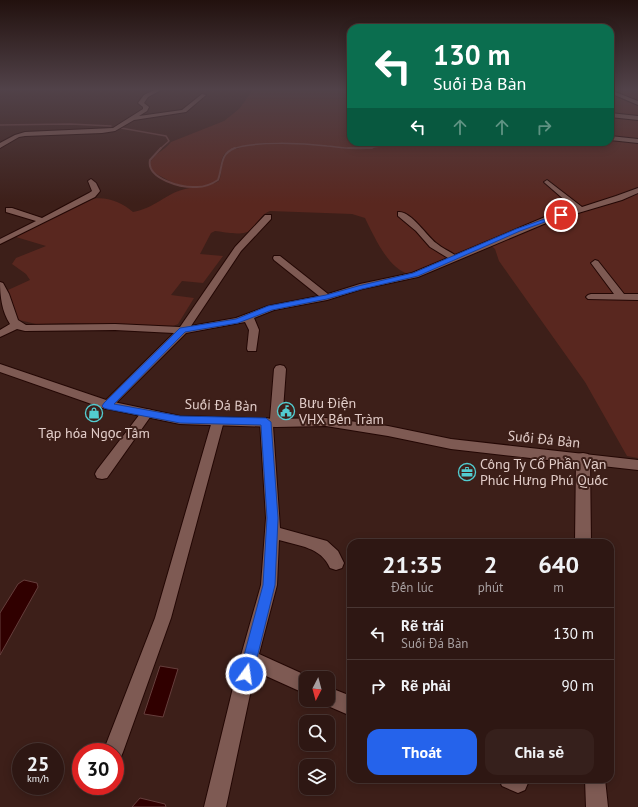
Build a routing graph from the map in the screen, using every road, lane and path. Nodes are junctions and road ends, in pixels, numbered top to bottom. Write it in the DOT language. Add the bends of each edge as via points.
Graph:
graph roads {
  1 [pos="117,128"];
  2 [pos="614,138"];
  3 [pos="638,141"];
  4 [pos="0,146"];
  5 [pos="91,181"];
  6 [pos="547,182"];
  7 [pos="638,190"];
  8 [pos="580,209"];
  9 [pos="9,210"];
  10 [pos="400,214"];
  11 [pos="268,217"];
  12 [pos="41,220"];
  13 [pos="0,242"];
  14 [pos="277,258"];
  15 [pos="454,258"];
  16 [pos="595,262"];
  17 [pos="0,285"];
  18 [pos="327,297"];
  19 [pos="591,297"];
  20 [pos="621,297"];
  21 [pos="638,297"];
  22 [pos="248,316"];
  23 [pos="16,325"];
  24 [pos="183,330"];
  25 [pos="0,334"];
  26 [pos="252,349"];
  27 [pos="0,368"];
  28 [pos="280,369"];
  29 [pos="107,406"];
  30 [pos="147,413"];
  31 [pos="218,421"];
  32 [pos="271,422"];
  33 [pos="583,458"];
  34 [pos="638,465"];
  35 [pos="102,474"];
  36 [pos="272,532"];
  37 [pos="583,539"];
  38 [pos="336,563"];
  39 [pos="249,659"];
  40 [pos="299,682"];
  41 [pos="335,699"];
  42 [pos="347,704"];
  43 [pos="117,743"];
  44 [pos="595,783"];
  45 [pos="215,807"];
  46 [pos="597,807"];
  1 -- 4 [label="street" via="102,131 25,134"];
  2 -- 3 [label="street"];
  5 -- 12 [label="street" via="95,193"];
  6 -- 8 [label="street"];
  7 -- 8 [label="street"];
  8 -- 15 [label="street" via="518,230"];
  9 -- 12 [label="street"];
  10 -- 15 [label="street" via="419,229 433,245"];
  11 -- 24 [label="street" via="238,249"];
  12 -- 13 [label="street"];
  14 -- 18 [label="street"];
  15 -- 18 [label="street" via="415,275"];
  16 -- 20 [label="street"];
  17 -- 23 [label="street"];
  18 -- 22 [label="street" via="271,308"];
  19 -- 20 [label="street"];
  20 -- 21 [label="street"];
  22 -- 24 [label="street" via="238,321"];
  22 -- 26 [label="street" via="254,330"];
  23 -- 24 [label="street" via="33,328 116,327"];
  23 -- 25 [label="street"];
  24 -- 29 [label="street"];
  27 -- 29 [label="street, Suối Đá Bàn"];
  28 -- 32 [label="street"];
  29 -- 30 [label="street, Suối Đá Bàn"];
  30 -- 31 [label="street, Suối Đá Bàn" via="180,420"];
  30 -- 35 [label="street"];
  31 -- 32 [label="street, Suối Đá Bàn"];
  31 -- 43 [label="street" via="163,618"];
  32 -- 33 [label="street, Suối Đá Bàn" via="326,422 451,444"];
  32 -- 36 [label="street"];
  33 -- 34 [label="street, Suối Đá Bàn"];
  33 -- 37 [label="street"];
  36 -- 38 [label="street" via="322,546 333,556"];
  36 -- 39 [label="street" via="269,585"];
  39 -- 40 [label="street"];
  39 -- 45 [label="street"];
  41 -- 42 [label="street"];
  44 -- 46 [label="street"];
}
